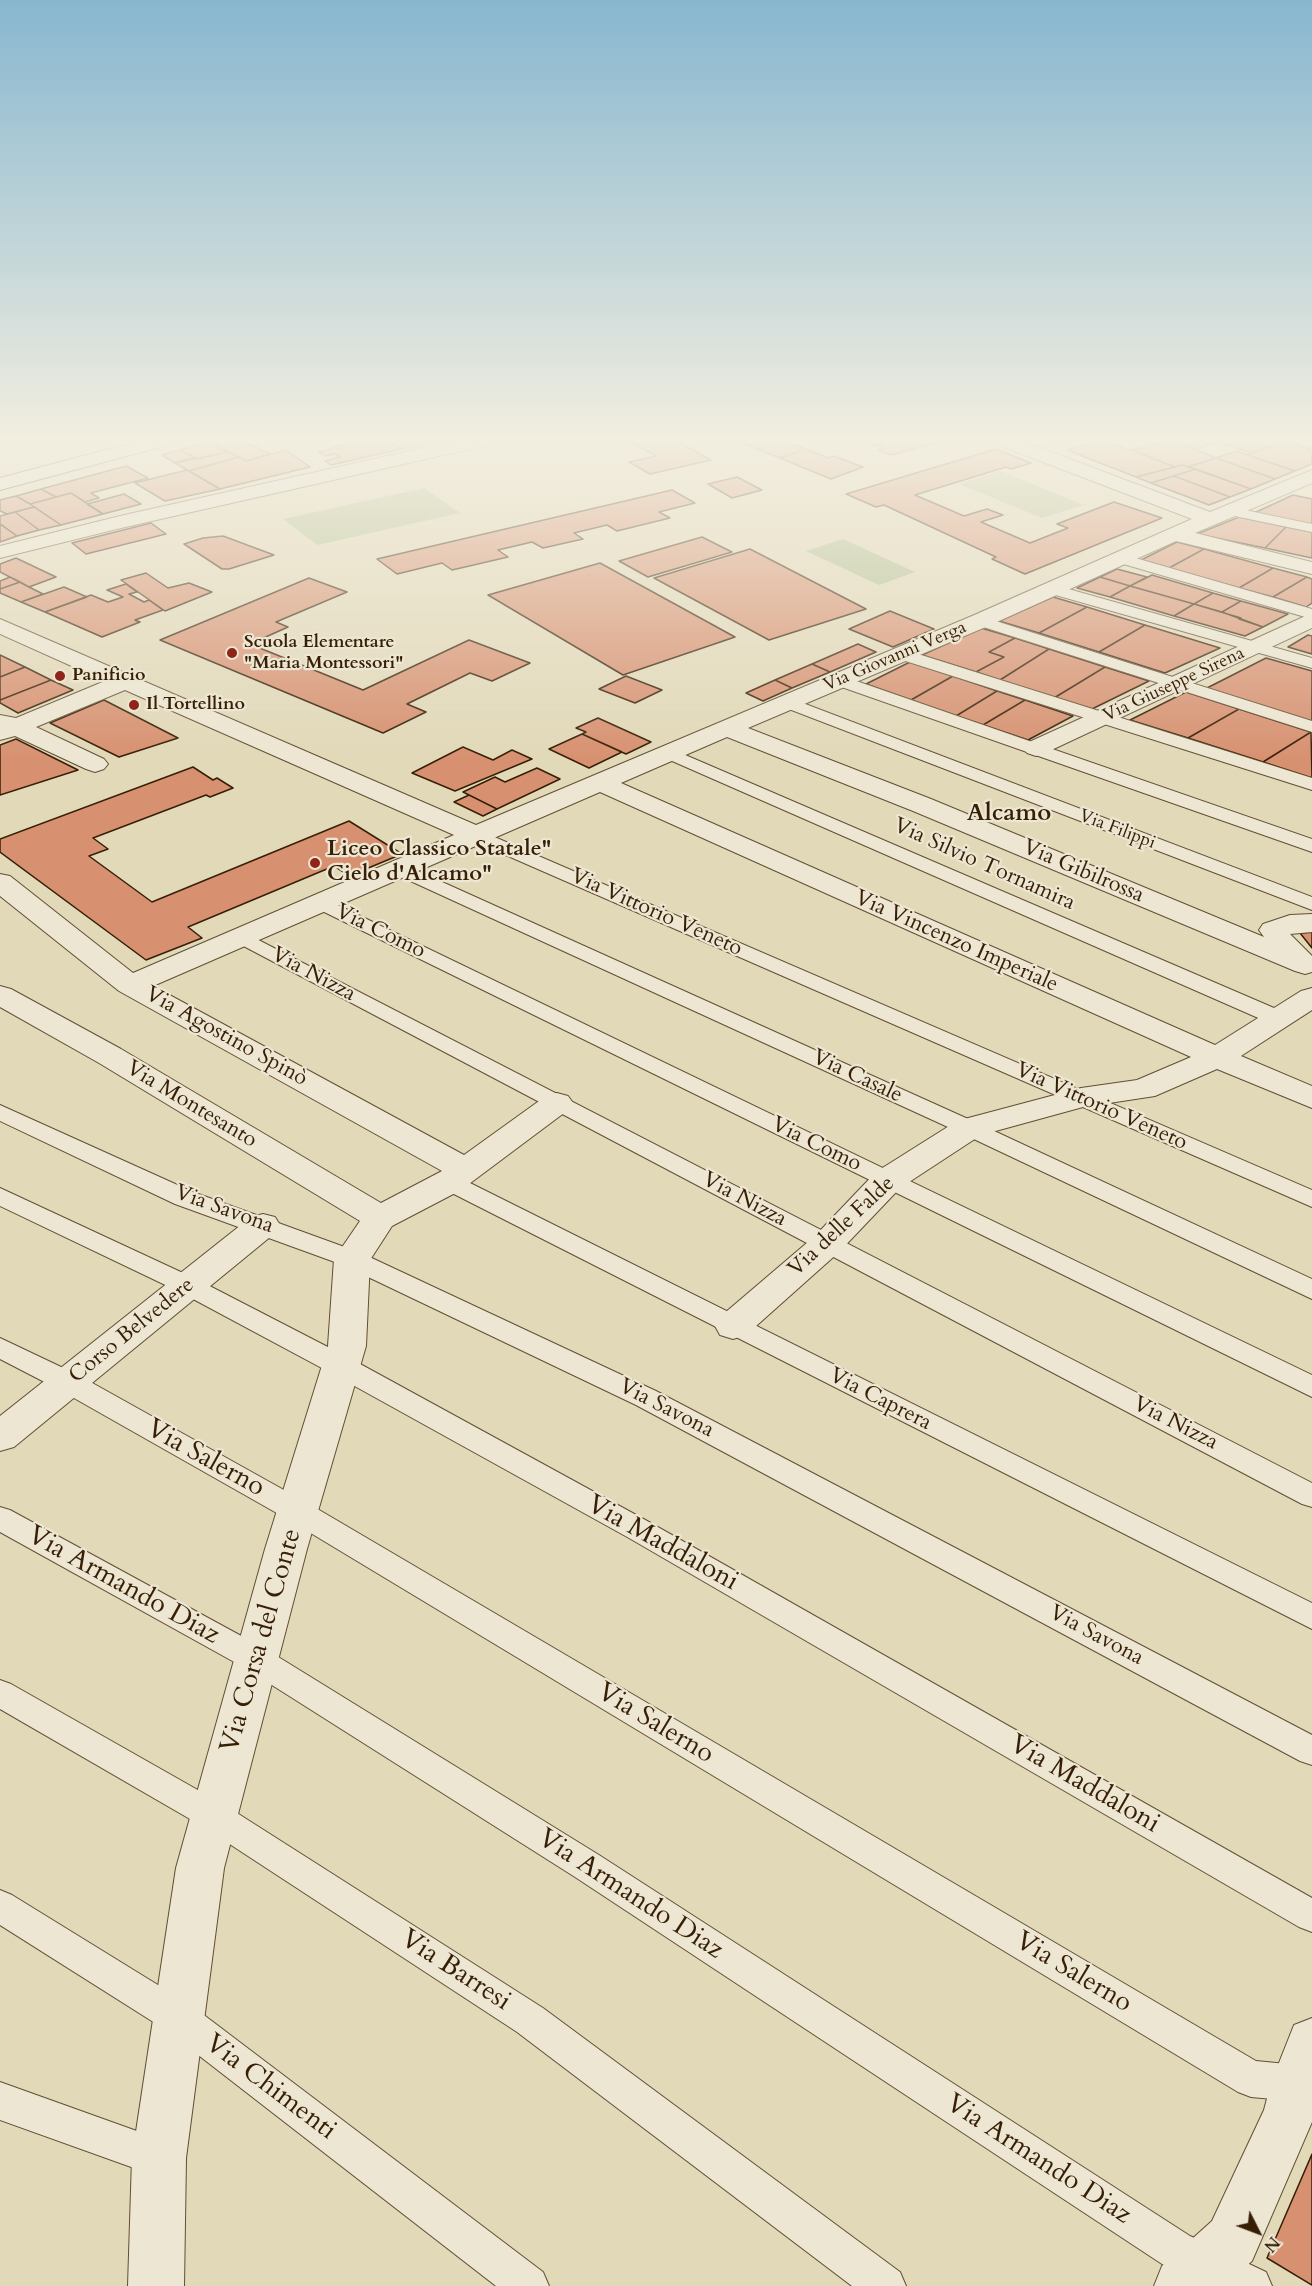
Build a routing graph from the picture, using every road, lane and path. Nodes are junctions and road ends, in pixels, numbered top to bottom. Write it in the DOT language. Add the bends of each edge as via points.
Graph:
graph roads {
  1 [pos="25,546"];
  2 [pos="1147,546"];
  3 [pos="1221,546"];
  4 [pos="0,552"];
  5 [pos="1118,558"];
  6 [pos="1312,568"];
  7 [pos="1051,589"];
  8 [pos="1312,614"];
  9 [pos="1312,620"];
  10 [pos="980,621"];
  11 [pos="0,626"];
  12 [pos="1256,648"];
  13 [pos="902,654"];
  14 [pos="1312,663"];
  15 [pos="839,680"];
  16 [pos="126,681"];
  17 [pos="1175,685"];
  18 [pos="787,702"];
  19 [pos="1104,718"];
  20 [pos="5,726"];
  21 [pos="1312,727"];
  22 [pos="725,728"];
  23 [pos="1036,748"];
  24 [pos="669,753"];
  25 [pos="95,764"];
  26 [pos="601,783"];
  27 [pos="1312,784"];
  28 [pos="476,835"];
  29 [pos="1312,846"];
  30 [pos="400,869"];
  31 [pos="0,882"];
  32 [pos="321,903"];
  33 [pos="1312,904"];
  34 [pos="12,908"];
  35 [pos="1312,923"];
  36 [pos="241,937"];
  37 [pos="1309,969"];
  38 [pos="130,985"];
  39 [pos="0,995"];
  40 [pos="1299,1013"];
  41 [pos="1218,1057"];
  42 [pos="1081,1098"];
  43 [pos="1312,1098"];
  44 [pos="557,1103"];
  45 [pos="0,1112"];
  46 [pos="969,1128"];
  47 [pos="458,1176"];
  48 [pos="888,1180"];
  49 [pos="0,1196"];
  50 [pos="1312,1199"];
  51 [pos="380,1218"];
  52 [pos="264,1225"];
  53 [pos="827,1244"];
  54 [pos="352,1259"];
  55 [pos="189,1286"];
  56 [pos="1312,1290"];
  57 [pos="733,1326"];
  58 [pos="0,1347"];
  59 [pos="341,1366"];
  60 [pos="68,1382"];
  61 [pos="1312,1387"];
  62 [pos="0,1437"];
  63 [pos="1312,1496"];
  64 [pos="299,1512"];
  65 [pos="0,1518"];
  66 [pos="1312,1617"];
  67 [pos="256,1659"];
  68 [pos="0,1693"];
  69 [pos="1312,1751"];
  70 [pos="214,1816"];
  71 [pos="0,1906"];
  72 [pos="1312,1916"];
  73 [pos="179,2018"];
  74 [pos="1307,2071"];
  75 [pos="0,2101"];
  76 [pos="159,2158"];
  77 [pos="1214,2279"];
  78 [pos="156,2286"];
  79 [pos="529,2286"];
  80 [pos="886,2286"];
  1 -- 4 [label="street"];
  2 -- 5 [label="street, Via Giovanni Verga"];
  3 -- 6 [label="street"];
  5 -- 7 [label="street, Via Giovanni Verga"];
  5 -- 8 [label="lane"];
  7 -- 10 [label="street, Via Giovanni Verga"];
  7 -- 12 [label="lane"];
  9 -- 12 [label="street, Via Giuseppe Sirena"];
  10 -- 13 [label="street, Via Giovanni Verga"];
  10 -- 17 [label="lane"];
  11 -- 16 [label="street, Via Vittorio Veneto"];
  12 -- 14 [label="lane"];
  12 -- 17 [label="street, Via Giuseppe Sirena"];
  13 -- 15 [label="street, Via Giovanni Verga"];
  13 -- 19 [label="lane"];
  15 -- 18 [label="street, Via Giovanni Verga"];
  15 -- 23 [label="lane"];
  16 -- 20 [label="street"];
  16 -- 28 [label="street, Via Vittorio Veneto"];
  17 -- 19 [label="street, Via Giuseppe Sirena"];
  17 -- 21 [label="lane"];
  18 -- 22 [label="street, Via Giovanni Verga"];
  18 -- 33 [label="lane, Via Filippi"];
  19 -- 23 [label="street, Via Giuseppe Sirena"];
  19 -- 27 [label="lane"];
  20 -- 25 [label="street"];
  22 -- 24 [label="street, Via Giovanni Verga"];
  22 -- 37 [label="street, Via Gibilrossa" via="922,805"];
  23 -- 29 [label="lane"];
  24 -- 26 [label="street, Via Giovanni Verga"];
  24 -- 40 [label="lane, Via Silvio Tornamira"];
  26 -- 28 [label="street, Via Giovanni Verga"];
  26 -- 41 [label="street, Via Vincenzo Imperiale"];
  28 -- 30 [label="street, Via Giovanni Verga"];
  28 -- 42 [label="lane, Via Vittorio Veneto"];
  30 -- 32 [label="street, Via Giovanni Verga"];
  30 -- 46 [label="lane, Via Casale"];
  31 -- 34 [label="street, Via Agostino Spinò"];
  32 -- 36 [label="street, Via Giovanni Verga"];
  32 -- 48 [label="lane, Via Como"];
  34 -- 38 [label="street, Via Agostino Spinò"];
  35 -- 37 [label="street" via="1273,930"];
  36 -- 38 [label="street, Via Giovanni Verga"];
  36 -- 44 [label="lane, Via Nizza"];
  38 -- 47 [label="street, Via Agostino Spinò"];
  39 -- 51 [label="street, Via Montesanto" via="110,1056"];
  40 -- 41 [label="street, Via delle Falde"];
  41 -- 42 [label="street, Via delle Falde" via="1144,1089"];
  41 -- 43 [label="street, Via Vincenzo Imperiale"];
  42 -- 46 [label="street, Via delle Falde"];
  42 -- 50 [label="lane, Via Vittorio Veneto"];
  44 -- 47 [label="street"];
  44 -- 53 [label="lane, Via Nizza"];
  45 -- 52 [label="lane, Via Savona" via="184,1198"];
  46 -- 48 [label="street, Via delle Falde"];
  46 -- 56 [label="lane, Via Casale"];
  47 -- 51 [label="street"];
  47 -- 57 [label="lane, Via Caprera"];
  48 -- 53 [label="street, Via delle Falde"];
  48 -- 61 [label="lane, Via Como"];
  49 -- 55 [label="lane, Via Maddaloni"];
  51 -- 54 [label="street"];
  52 -- 54 [label="lane, Via Savona"];
  52 -- 55 [label="street, Corso Belvedere"];
  53 -- 57 [label="street, Via delle Falde"];
  53 -- 63 [label="lane, Via Nizza"];
  54 -- 59 [label="street, Via Corsa del Conte" via="347,1346"];
  54 -- 69 [label="lane, Via Savona" via="646,1398"];
  55 -- 59 [label="lane, Via Maddaloni"];
  55 -- 60 [label="street, Corso Belvedere"];
  57 -- 66 [label="lane, Via Caprera"];
  58 -- 60 [label="lane, Via Salerno"];
  59 -- 64 [label="street, Via Corsa del Conte"];
  59 -- 72 [label="lane, Via Maddaloni" via="639,1530"];
  60 -- 62 [label="street, Corso Belvedere"];
  60 -- 64 [label="lane, Via Salerno"];
  64 -- 67 [label="street, Via Corsa del Conte"];
  64 -- 74 [label="lane, Via Salerno" via="1251,2079"];
  65 -- 67 [label="lane, Via Armando Diaz"];
  67 -- 70 [label="street, Via Corsa del Conte"];
  67 -- 77 [label="lane, Via Armando Diaz" via="597,1873 1176,2250"];
  68 -- 70 [label="lane, Via Barresi"];
  70 -- 73 [label="street, Via Corsa del Conte" via="200,1868"];
  70 -- 80 [label="lane, Via Barresi" via="530,2020"];
  71 -- 73 [label="lane, Via Chimenti"];
  73 -- 76 [label="street, Via Corsa del Conte"];
  73 -- 79 [label="lane, Via Chimenti"];
  74 -- 77 [label="street"];
  75 -- 76 [label="lane"];
  76 -- 78 [label="street, Via Corsa del Conte"];
}
